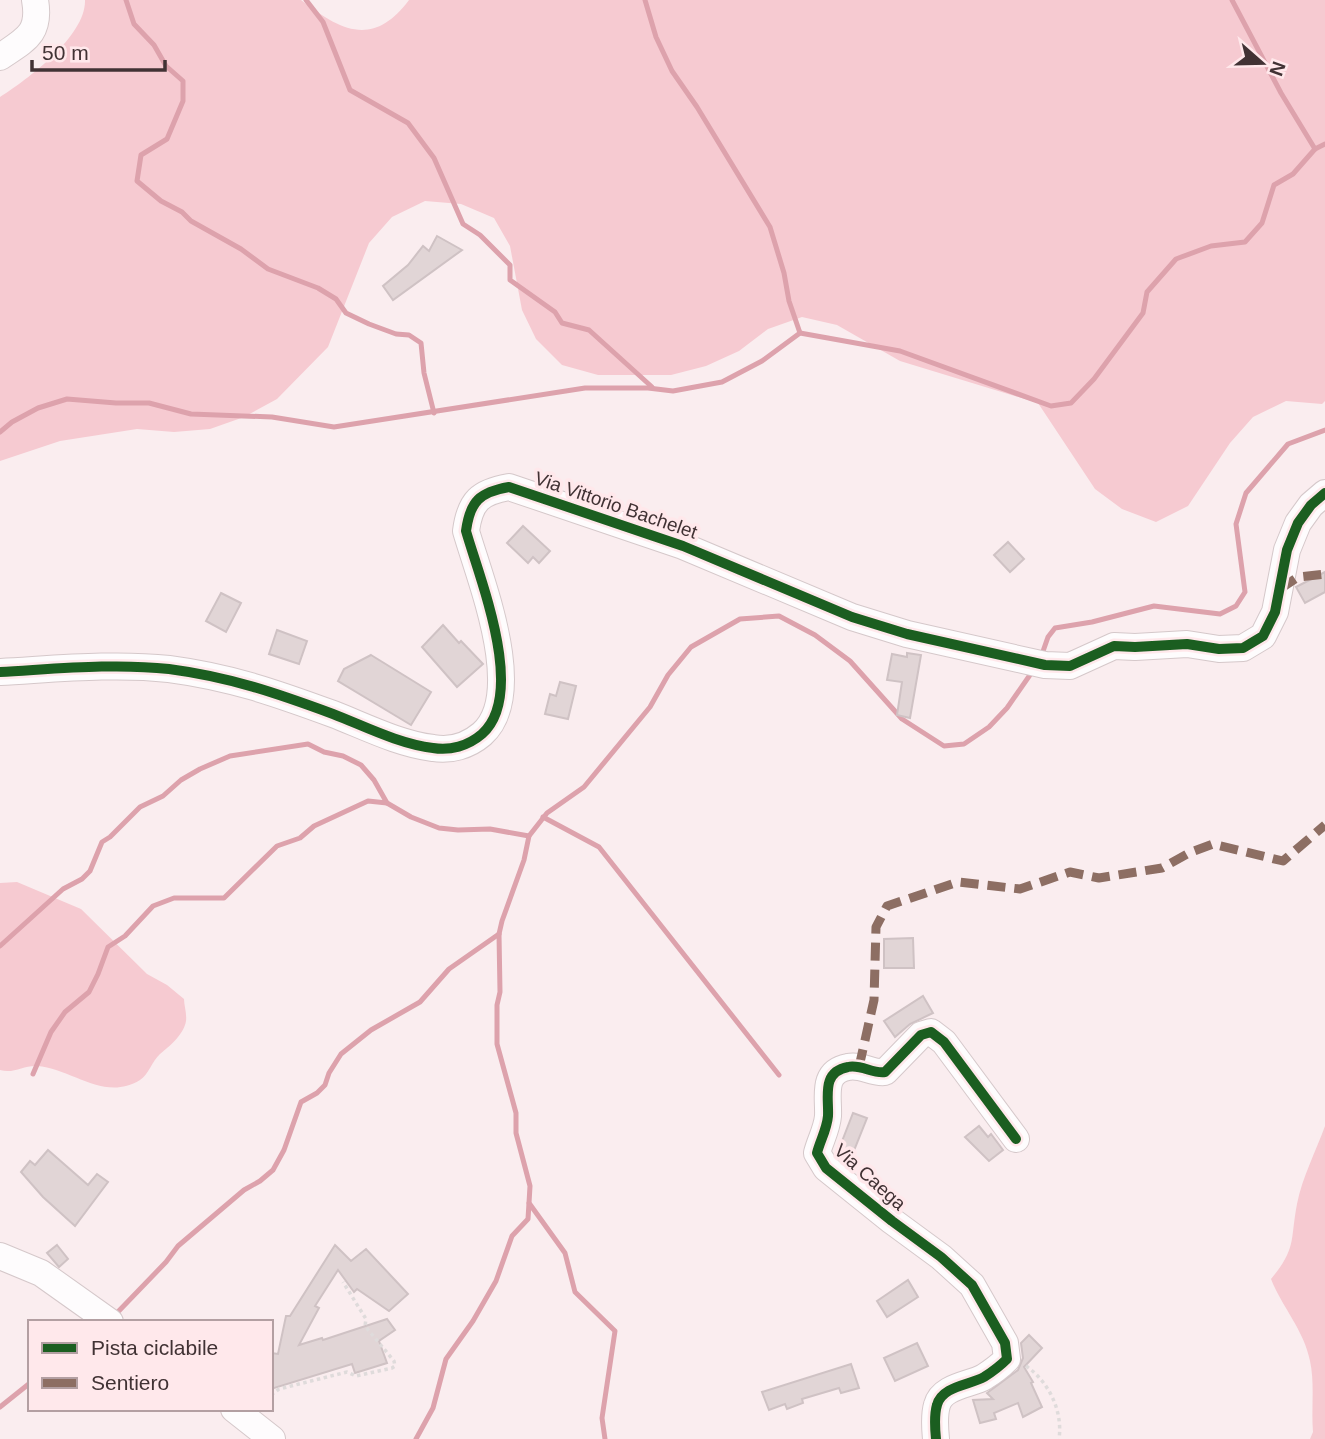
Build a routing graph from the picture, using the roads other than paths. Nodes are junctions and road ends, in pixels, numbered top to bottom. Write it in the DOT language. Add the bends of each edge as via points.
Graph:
graph roads {
  1 [pos="36,0"];
  2 [pos="0,57"];
  3 [pos="1325,493"];
  4 [pos="0,672"];
  5 [pos="1016,1139"];
  6 [pos="0,1256"];
  7 [pos="107,1320"];
  8 [pos="237,1411"];
  9 [pos="272,1439"];
  10 [pos="936,1439"];
  1 -- 2 [label="street" via="34,29"];
  3 -- 4 [label="street, Via Vittorio Bachelet" via="1298,523 1287,550 1275,612 1263,636 1243,648 1187,643 1114,646 1070,666 1045,665 852,617 684,546 509,487 490,491 475,501 466,531 500,653 502,686 495,715 484,732 452,749 396,738 268,689 169,669"];
  5 -- 10 [label="street, Via Caega" via="944,1042 927,1031 885,1072 849,1066 832,1076 827,1090 828,1115 817,1153 826,1168 972,1285 1005,1343 1007,1359 986,1376 941,1396"];
  6 -- 7 [label="street" via="41,1273"];
  8 -- 9 [label="street"];
}
